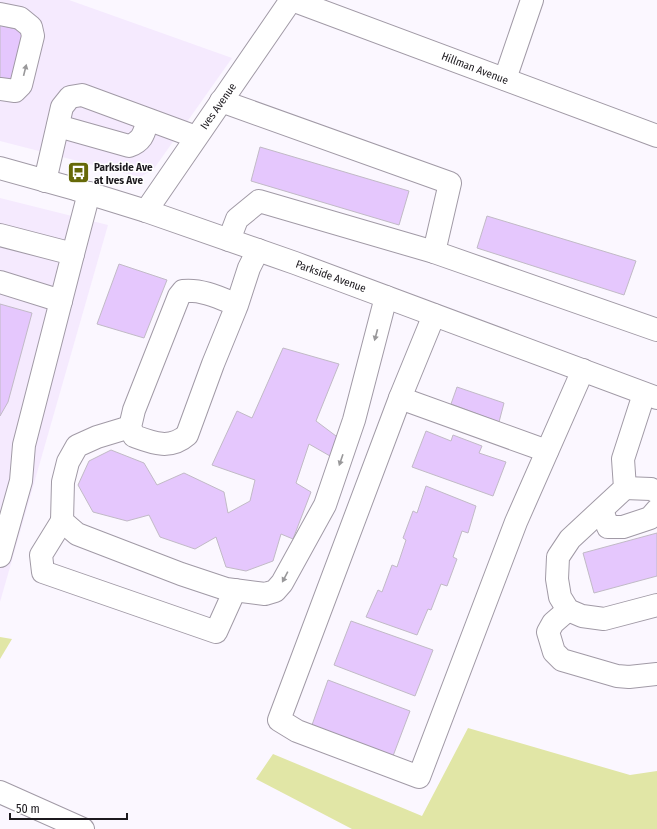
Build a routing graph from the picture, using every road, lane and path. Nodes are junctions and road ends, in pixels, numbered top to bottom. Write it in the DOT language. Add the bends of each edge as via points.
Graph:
graph roads {
  1 [pos="292,0"];
  2 [pos="532,0"];
  3 [pos="0,14"];
  4 [pos="505,79"];
  5 [pos="0,89"];
  6 [pos="221,101"];
  7 [pos="148,120"];
  8 [pos="58,126"];
  9 [pos="657,136"];
  10 [pos="196,138"];
  11 [pos="0,168"];
  12 [pos="45,181"];
  13 [pos="89,193"];
  14 [pos="146,211"];
  15 [pos="0,235"];
  16 [pos="229,240"];
  17 [pos="258,250"];
  18 [pos="434,252"];
  19 [pos="73,254"];
  20 [pos="0,282"];
  21 [pos="386,297"];
  22 [pos="61,301"];
  23 [pos="237,306"];
  24 [pos="434,315"];
  25 [pos="657,330"];
  26 [pos="583,370"];
  27 [pos="651,396"];
  28 [pos="400,398"];
  29 [pos="130,427"];
  30 [pos="547,452"];
  31 [pos="625,488"];
  32 [pos="657,492"];
  33 [pos="602,510"];
  34 [pos="657,510"];
  35 [pos="62,522"];
  36 [pos="0,556"];
  37 [pos="235,590"];
  38 [pos="657,605"];
  39 [pos="568,610"];
  40 [pos="657,674"];
  41 [pos="0,792"];
  42 [pos="83,829"];
  1 -- 4 [label="street, Hillman Avenue"];
  1 -- 6 [label="street, Ives Avenue"];
  2 -- 4 [label="street"];
  5 -- 3 [label="street, one-way" via="15,91 21,85 33,36 31,27 20,18"];
  4 -- 9 [label="street, Hillman Avenue"];
  6 -- 10 [label="street, Ives Avenue"];
  6 -- 18 [label="street" via="450,183"];
  7 -- 8 [label="street" via="142,138 129,146"];
  7 -- 8 [label="street" via="82,95 70,97 62,107"];
  7 -- 10 [label="street"];
  8 -- 12 [label="street"];
  10 -- 14 [label="street, Ives Avenue"];
  11 -- 12 [label="street, Parkside Avenue"];
  12 -- 13 [label="street, Parkside Avenue"];
  13 -- 14 [label="street, Parkside Avenue"];
  13 -- 19 [label="street"];
  14 -- 16 [label="street, Parkside Avenue"];
  15 -- 19 [label="street"];
  16 -- 17 [label="street, Parkside Avenue"];
  16 -- 18 [label="street" via="237,219 259,201"];
  17 -- 21 [label="street, Parkside Avenue"];
  17 -- 23 [label="street" via="249,268"];
  18 -- 25 [label="street"];
  19 -- 22 [label="street"];
  20 -- 22 [label="street"];
  21 -- 24 [label="street, Parkside Avenue"];
  21 -- 37 [label="street, one-way" via="354,420 325,504 282,583 275,591 265,594"];
  22 -- 36 [label="street" via="24,445 21,481"];
  23 -- 29 [label="street" via="215,296 191,290 183,291 134,410"];
  23 -- 29 [label="street" via="187,435 171,444 157,444 134,436"];
  24 -- 26 [label="street, Parkside Avenue"];
  24 -- 28 [label="street"];
  26 -- 27 [label="street, Parkside Avenue"];
  26 -- 30 [label="street"];
  27 -- 31 [label="street" via="622,459"];
  28 -- 30 [label="street"];
  28 -- 30 [label="street" via="279,720 297,731 419,777 516,522"];
  29 -- 35 [label="street" via="77,446 68,462 63,482"];
  31 -- 32 [label="street" via="651,489"];
  31 -- 33 [label="street"];
  33 -- 34 [label="street" via="608,526 623,527 650,518"];
  33 -- 39 [label="street" via="570,539 558,557 557,579 560,597"];
  35 -- 37 [label="street" via="77,534 181,574"];
  35 -- 37 [label="street" via="41,555 43,572 216,632"];
  38 -- 39 [label="street" via="604,619 582,616"];
  39 -- 40 [label="street" via="553,623 548,632 554,652 562,660 617,676"];
  41 -- 42 [label="street"];
}
